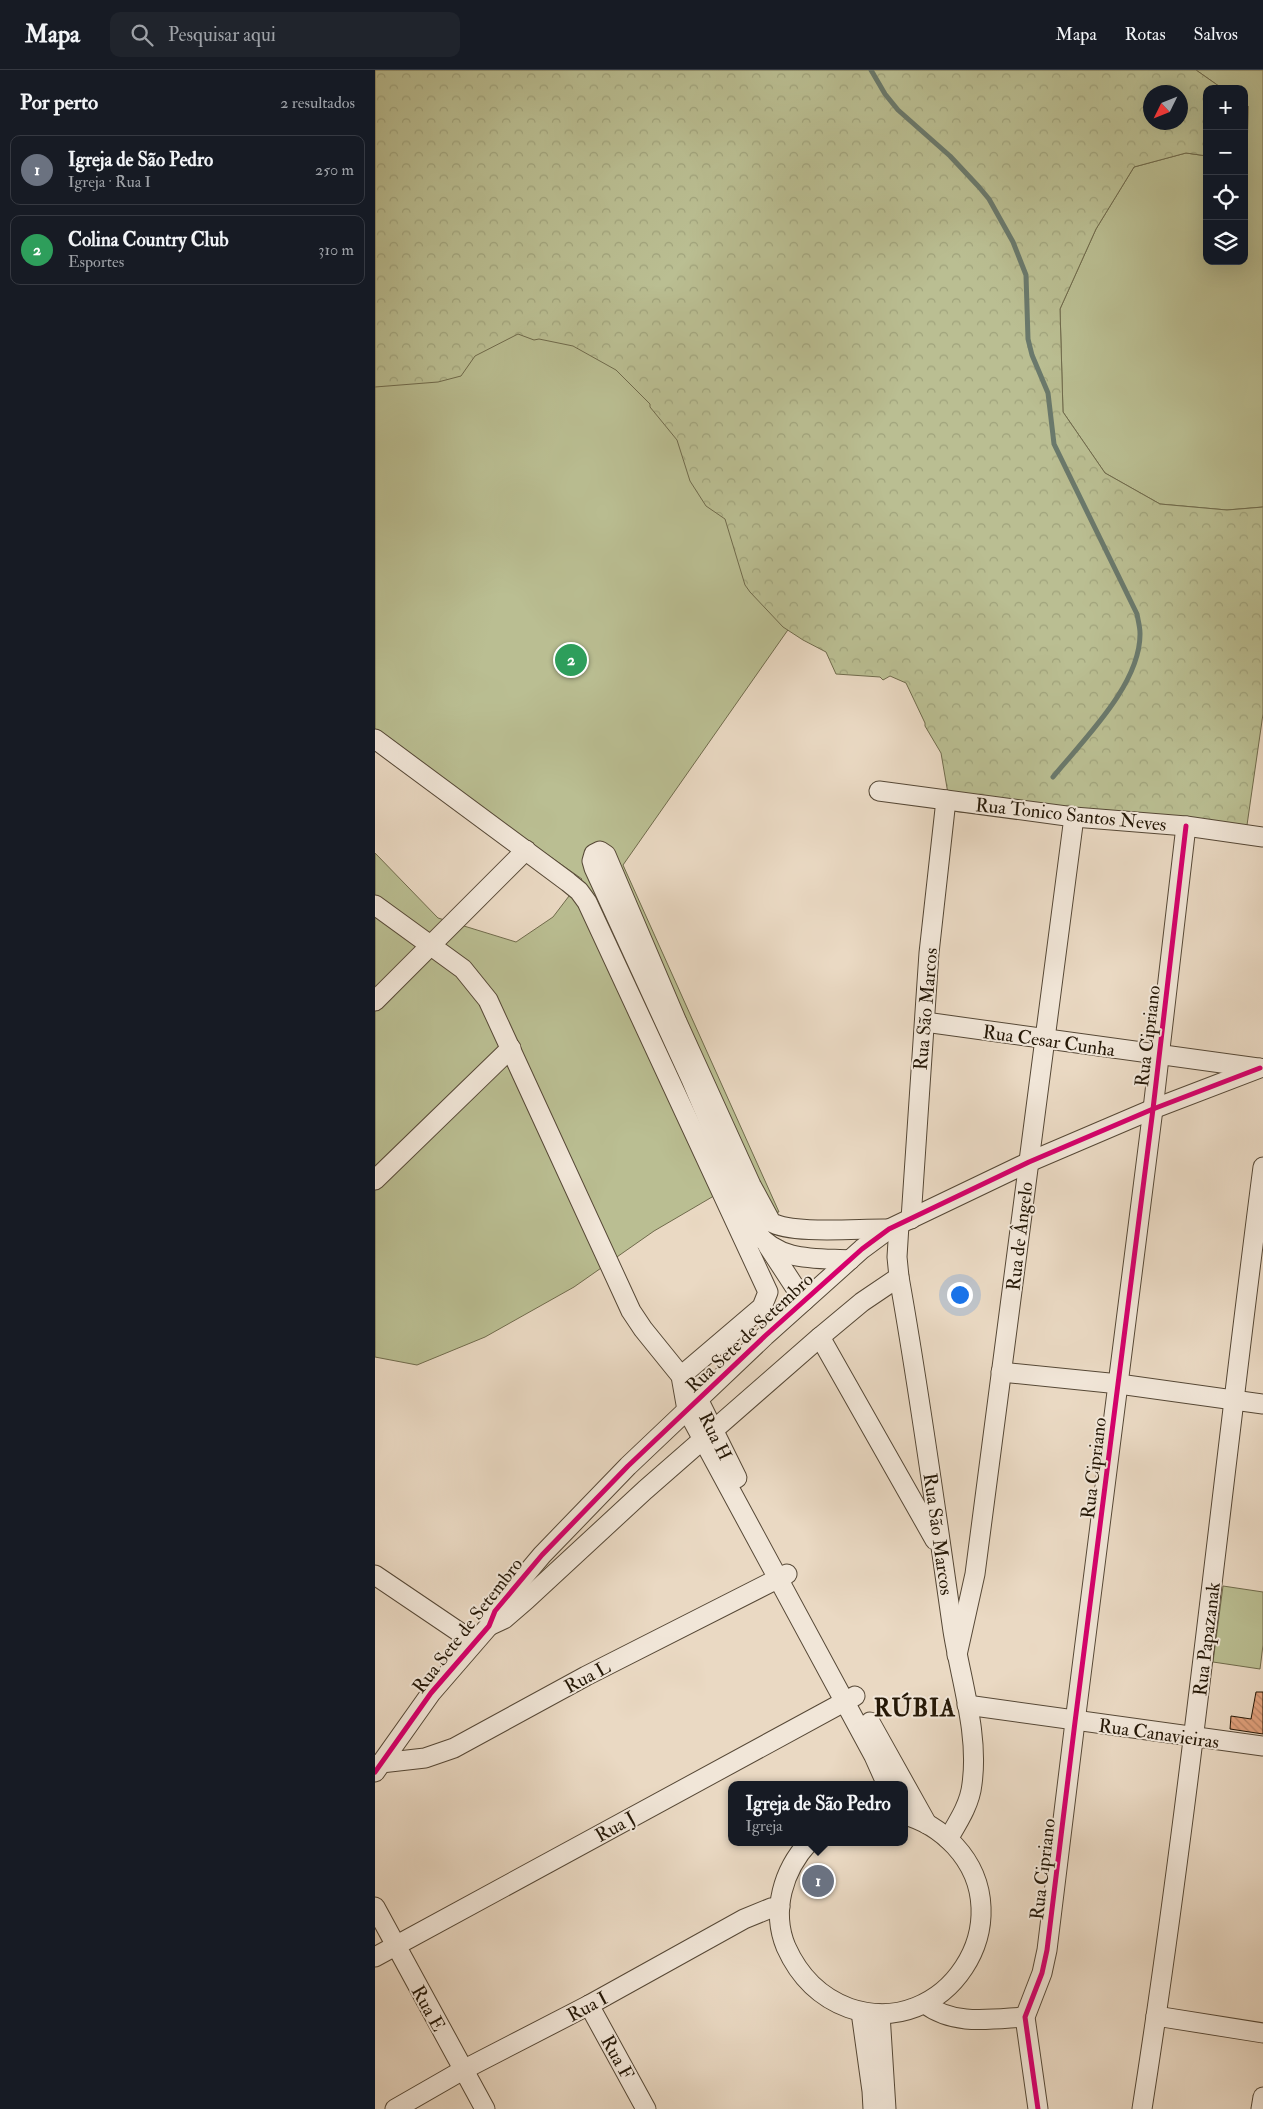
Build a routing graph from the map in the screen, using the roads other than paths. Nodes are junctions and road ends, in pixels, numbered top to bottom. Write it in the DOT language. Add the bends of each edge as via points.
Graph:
graph roads {
  1 [pos="375,738"];
  2 [pos="879,791"];
  3 [pos="946,800"];
  4 [pos="1074,817"];
  5 [pos="1186,826"];
  6 [pos="1263,837"];
  7 [pos="526,850"];
  8 [pos="375,905"];
  9 [pos="430,945"];
  10 [pos="375,1001"];
  11 [pos="925,1022"];
  12 [pos="1044,1038"];
  13 [pos="511,1048"];
  14 [pos="1159,1055"];
  15 [pos="1262,1068"];
  16 [pos="1153,1109"];
  17 [pos="1029,1162"];
  18 [pos="1263,1167"];
  19 [pos="375,1180"];
  20 [pos="900,1224"];
  21 [pos="831,1229"];
  22 [pos="766,1243"];
  23 [pos="824,1259"];
  24 [pos="850,1260"];
  25 [pos="899,1277"];
  26 [pos="802,1298"];
  27 [pos="820,1337"];
  28 [pos="1001,1372"];
  29 [pos="1119,1384"];
  30 [pos="688,1394"];
  31 [pos="1233,1401"];
  32 [pos="1263,1404"];
  33 [pos="709,1435"];
  34 [pos="940,1549"];
  35 [pos="375,1575"];
  36 [pos="782,1576"];
  37 [pos="489,1626"];
  38 [pos="474,1642"];
  39 [pos="957,1655"];
  40 [pos="850,1698"];
  41 [pos="967,1705"];
  42 [pos="1075,1722"];
  43 [pos="1194,1737"];
  44 [pos="1263,1746"];
  45 [pos="378,1767"];
  46 [pos="885,1781"];
  47 [pos="901,1781"];
  48 [pos="908,1793"];
  49 [pos="908,1817"];
  50 [pos="927,1824"];
  51 [pos="948,1839"];
  52 [pos="805,1846"];
  53 [pos="375,1907"];
  54 [pos="780,1907"];
  55 [pos="395,1947"];
  56 [pos="375,1957"];
  57 [pos="925,2004"];
  58 [pos="589,2005"];
  59 [pos="861,2012"];
  60 [pos="880,2014"];
  61 [pos="1156,2016"];
  62 [pos="1025,2017"];
  63 [pos="1263,2032"];
  64 [pos="463,2070"];
  65 [pos="1263,2097"];
  66 [pos="395,2109"];
  67 [pos="485,2109"];
  68 [pos="646,2109"];
  69 [pos="873,2109"];
  70 [pos="886,2109"];
  71 [pos="1038,2109"];
  72 [pos="1141,2109"];
  73 [pos="1261,2109"];
  1 -- 7 [label="street"];
  2 -- 3 [label="street, Rua Tonico Santos Neves"];
  3 -- 4 [label="street, Rua Tonico Santos Neves"];
  3 -- 11 [label="street, Rua São Marcos" via="929,953"];
  4 -- 5 [label="street, Rua Tonico Santos Neves"];
  4 -- 12 [label="street, Rua de Ângelo"];
  5 -- 6 [label="street, Rua Tonico Santos Neves"];
  5 -- 14 [label="street, Rua Cipriano"];
  7 -- 9 [label="street"];
  7 -- 30 [label="street" via="579,890 587,902 768,1292 761,1307"];
  8 -- 9 [label="street, Rua H"];
  9 -- 10 [label="street"];
  9 -- 13 [label="street, Rua H" via="463,969 488,1000"];
  11 -- 12 [label="street, Rua Cesar Cunha"];
  11 -- 20 [label="street, Rua São Marcos"];
  12 -- 14 [label="street, Rua Cesar Cunha"];
  12 -- 17 [label="street, Rua de Ângelo"];
  13 -- 19 [label="street"];
  13 -- 30 [label="street, Rua H" via="631,1310"];
  14 -- 15 [label="street, Rua Cesar Cunha"];
  14 -- 16 [label="street, Rua Cipriano"];
  15 -- 16 [label="street, Rua Sete de Setembro"];
  16 -- 17 [label="street, Rua Sete de Setembro"];
  16 -- 29 [label="street, Rua Cipriano"];
  17 -- 20 [label="street, Rua Sete de Setembro"];
  17 -- 28 [label="street, Rua de Ângelo"];
  18 -- 31 [label="street, Rua Papazanak"];
  20 -- 21 [label="street"];
  20 -- 24 [label="street, Rua Sete de Setembro"];
  20 -- 25 [label="street, Rua São Marcos"];
  21 -- 22 [label="street" via="780,1226 767,1217 677,1022 606,855 597,852 592,857 594,868 691,1079 751,1224"];
  21 -- 23 [label="street"];
  22 -- 23 [label="street" via="789,1255"];
  22 -- 26 [label="street"];
  23 -- 24 [label="street"];
  23 -- 26 [label="street"];
  24 -- 26 [label="street, Rua Sete de Setembro"];
  25 -- 27 [label="street, Rua Sete de Setembro"];
  25 -- 34 [label="street, Rua São Marcos"];
  26 -- 30 [label="street, Rua Sete de Setembro"];
  27 -- 33 [label="street, Rua Sete de Setembro"];
  27 -- 34 [label="street"];
  28 -- 29 [label="street"];
  28 -- 39 [label="street, Rua de Ângelo" via="975,1574"];
  29 -- 31 [label="street"];
  29 -- 42 [label="street, Rua Cipriano"];
  30 -- 33 [label="street, Rua H"];
  30 -- 37 [label="street, Rua Sete de Setembro" via="629,1466 542,1555 495,1611"];
  31 -- 32 [label="street"];
  31 -- 43 [label="street, Rua Papazanak"];
  33 -- 36 [label="street, Rua H" via="733,1471"];
  33 -- 37 [label="street, Rua Sete de Setembro" via="504,1619"];
  34 -- 39 [label="street, Rua São Marcos"];
  35 -- 38 [label="street"];
  36 -- 40 [label="street, Rua H"];
  36 -- 45 [label="street, Rua L" via="454,1748 425,1758"];
  37 -- 38 [label="street, Rua Sete de Setembro"];
  38 -- 45 [label="street, Rua Sete de Setembro" via="431,1693"];
  39 -- 41 [label="street, Rua São Marcos"];
  40 -- 46 [label="street, Rua H"];
  40 -- 47 [label="street, Rua H"];
  40 -- 55 [label="street, Rua J"];
  41 -- 42 [label="street, Rua Canavieiras"];
  41 -- 51 [label="street, Rua São Marcos" via="972,1740 972,1785 968,1802"];
  42 -- 43 [label="street, Rua Canavieiras"];
  42 -- 62 [label="street, Rua Cipriano" via="1047,1950"];
  43 -- 44 [label="street, Rua Canavieiras"];
  43 -- 61 [label="street, Rua Papazanak"];
  48 -- 50 [label="street, Rua H"];
  49 -- 50 [label="street"];
  50 -- 51 [label="street"];
  51 -- 57 [label="street" via="965,1857 977,1882 982,1910 979,1938 968,1964 951,1986"];
  52 -- 54 [label="street" via="784,1881"];
  53 -- 55 [label="street, Rua E"];
  54 -- 58 [label="street, Rua I" via="743,1919"];
  54 -- 59 [label="street" via="783,1938 794,1964 811,1986 835,2002"];
  55 -- 56 [label="street, Rua J"];
  55 -- 64 [label="street, Rua E"];
  57 -- 60 [label="street"];
  57 -- 62 [label="street" via="957,2019"];
  58 -- 64 [label="street, Rua I"];
  58 -- 68 [label="street, Rua F"];
  59 -- 60 [label="street"];
  59 -- 69 [label="street"];
  60 -- 70 [label="street"];
  61 -- 63 [label="street"];
  61 -- 72 [label="street, Rua Papazanak"];
  62 -- 71 [label="street, Rua Cipriano"];
  64 -- 66 [label="street, Rua I"];
  64 -- 67 [label="street, Rua E"];
  65 -- 73 [label="street"];
}
